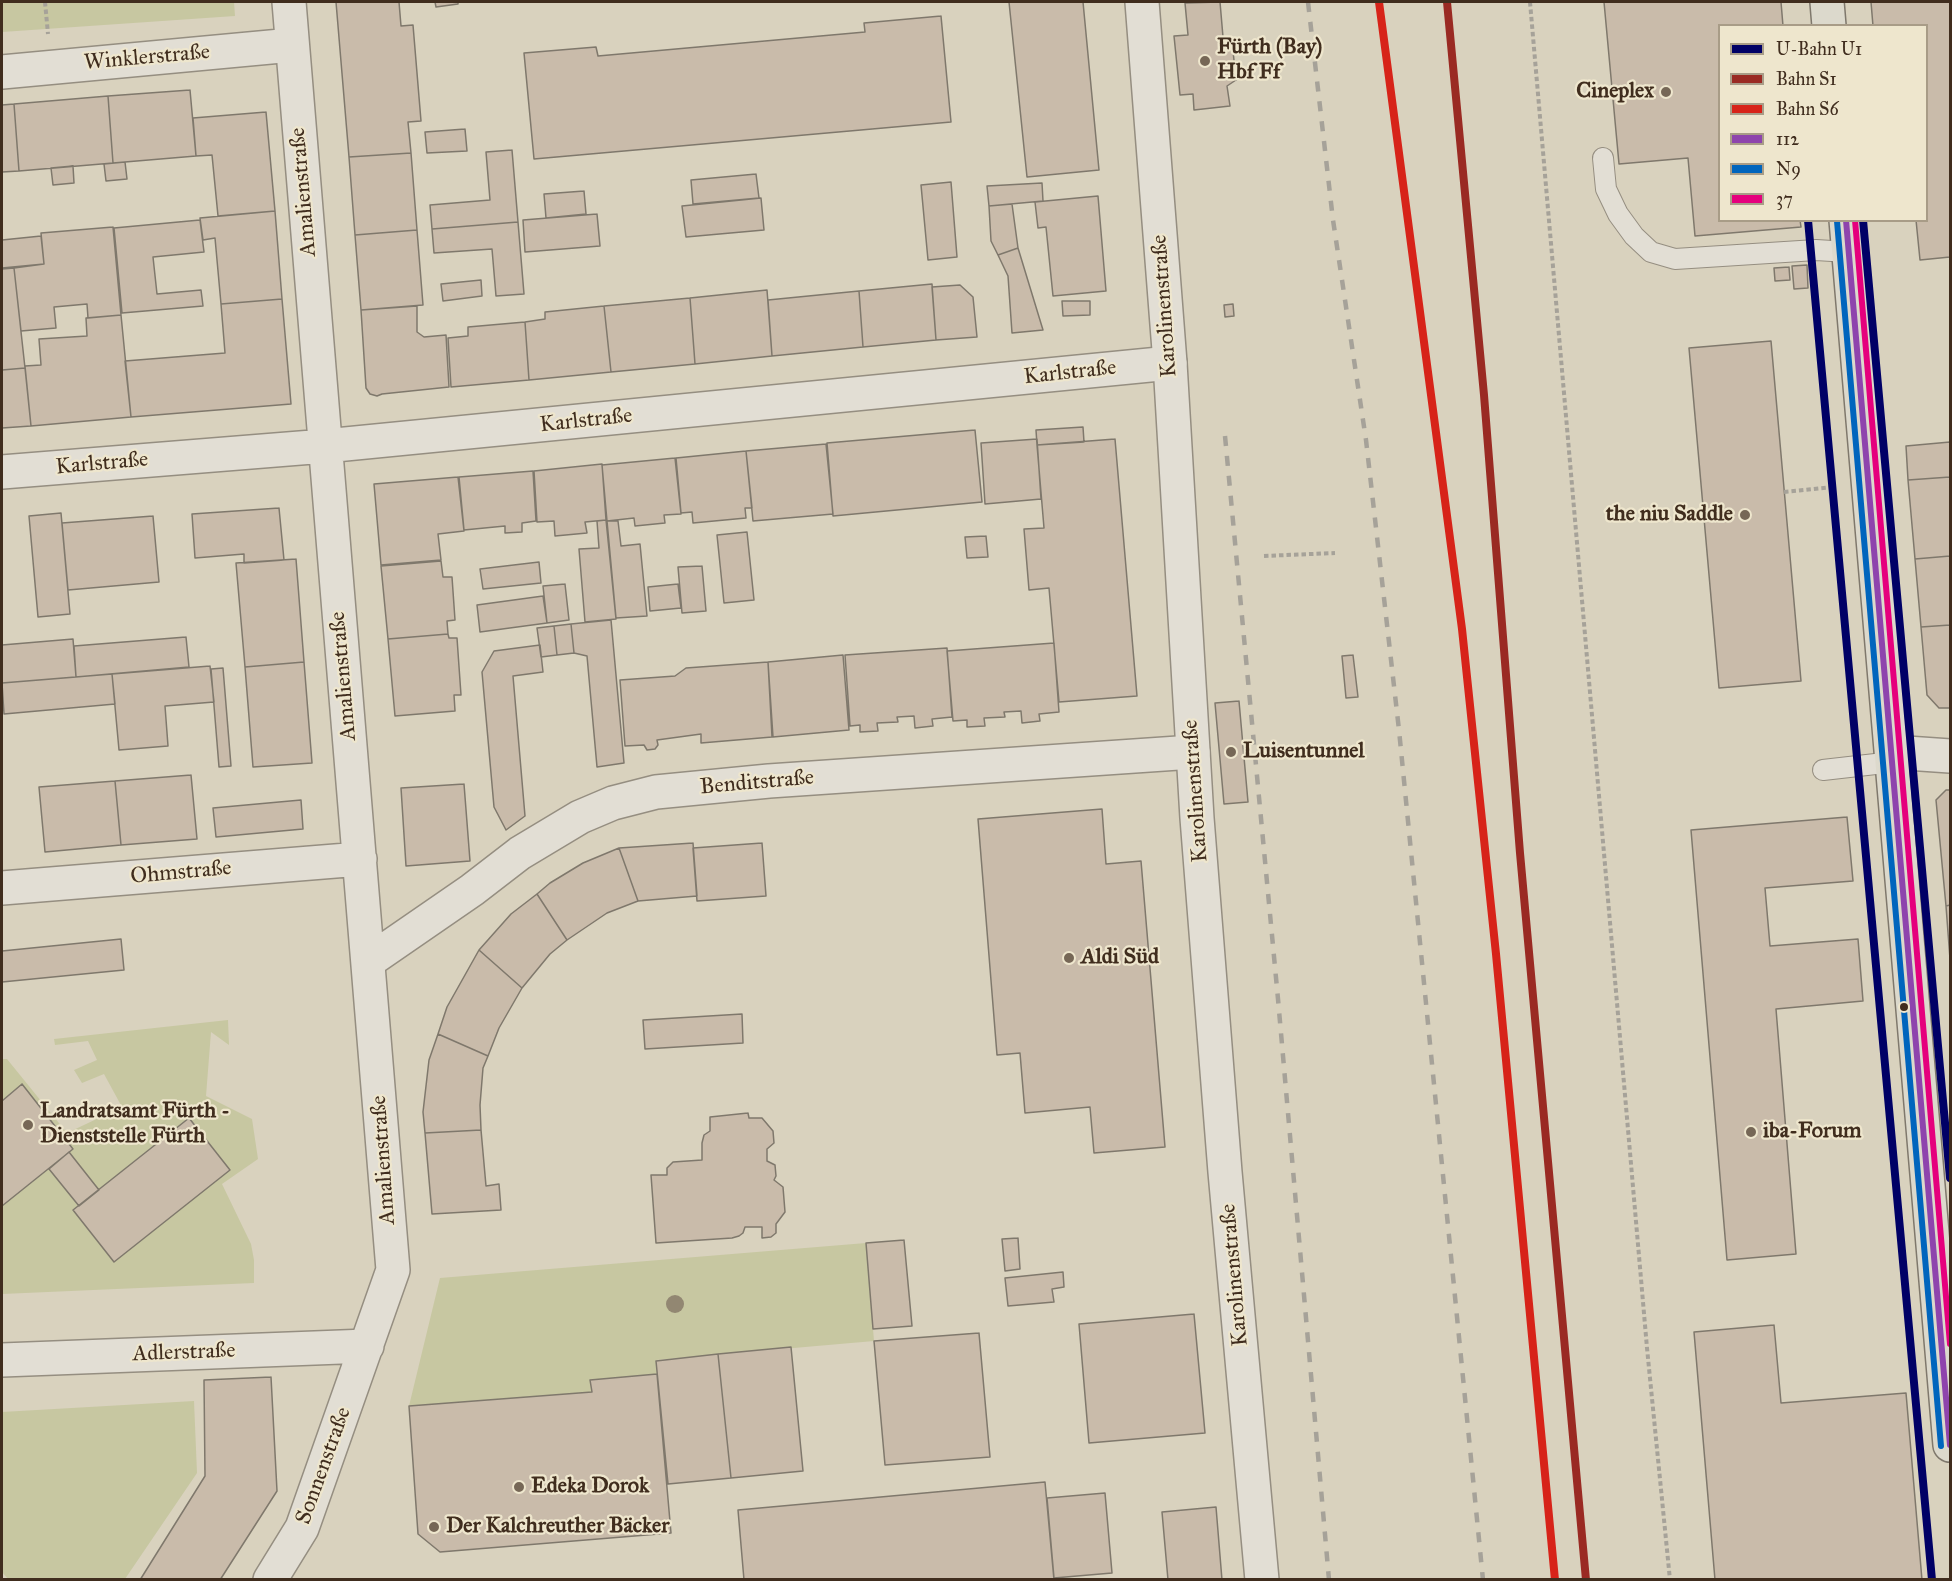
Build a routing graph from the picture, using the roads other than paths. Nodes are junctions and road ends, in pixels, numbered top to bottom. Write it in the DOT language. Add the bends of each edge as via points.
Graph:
graph roads {
  1 [pos="289,2"];
  2 [pos="1142,2"];
  3 [pos="1827,2"];
  4 [pos="1829,24"];
  5 [pos="292,45"];
  6 [pos="2,72"];
  7 [pos="1603,158"];
  8 [pos="1845,222"];
  9 [pos="1848,252"];
  10 [pos="1170,363"];
  11 [pos="325,446"];
  12 [pos="2,472"];
  13 [pos="1193,752"];
  14 [pos="1950,756"];
  15 [pos="1892,757"];
  16 [pos="1823,770"];
  17 [pos="360,859"];
  18 [pos="2,888"];
  19 [pos="369,961"];
  20 [pos="367,1346"];
  21 [pos="2,1360"];
  22 [pos="1950,1444"];
  23 [pos="270,1580"];
  24 [pos="1262,1580"];
  1 -- 5 [label="street, Amalienstraße"];
  2 -- 10 [label="street, Karolinenstraße"];
  3 -- 4 [label="main road"];
  5 -- 6 [label="street, Winklerstraße"];
  5 -- 11 [label="street, Amalienstraße"];
  7 -- 9 [label="lane" via="1606,189 1618,214 1651,252 1675,259 1816,250"];
  8 -- 9 [label="main road"];
  9 -- 15 [label="main road"];
  10 -- 11 [label="street, Karlstraße"];
  10 -- 13 [label="street, Karolinenstraße"];
  11 -- 12 [label="street, Karlstraße"];
  11 -- 17 [label="street, Amalienstraße"];
  13 -- 19 [label="street, Benditstraße" via="656,792 613,803 520,853"];
  13 -- 24 [label="street, Karolinenstraße"];
  14 -- 15 [label="street"];
  15 -- 16 [label="lane"];
  15 -- 22 [label="main road"];
  17 -- 18 [label="street, Ohmstraße"];
  17 -- 19 [label="street, Amalienstraße"];
  19 -- 20 [label="street, Amalienstraße" via="393,1269"];
  20 -- 21 [label="street, Adlerstraße"];
  20 -- 23 [label="street, Sonnenstraße" via="302,1528"];
}
